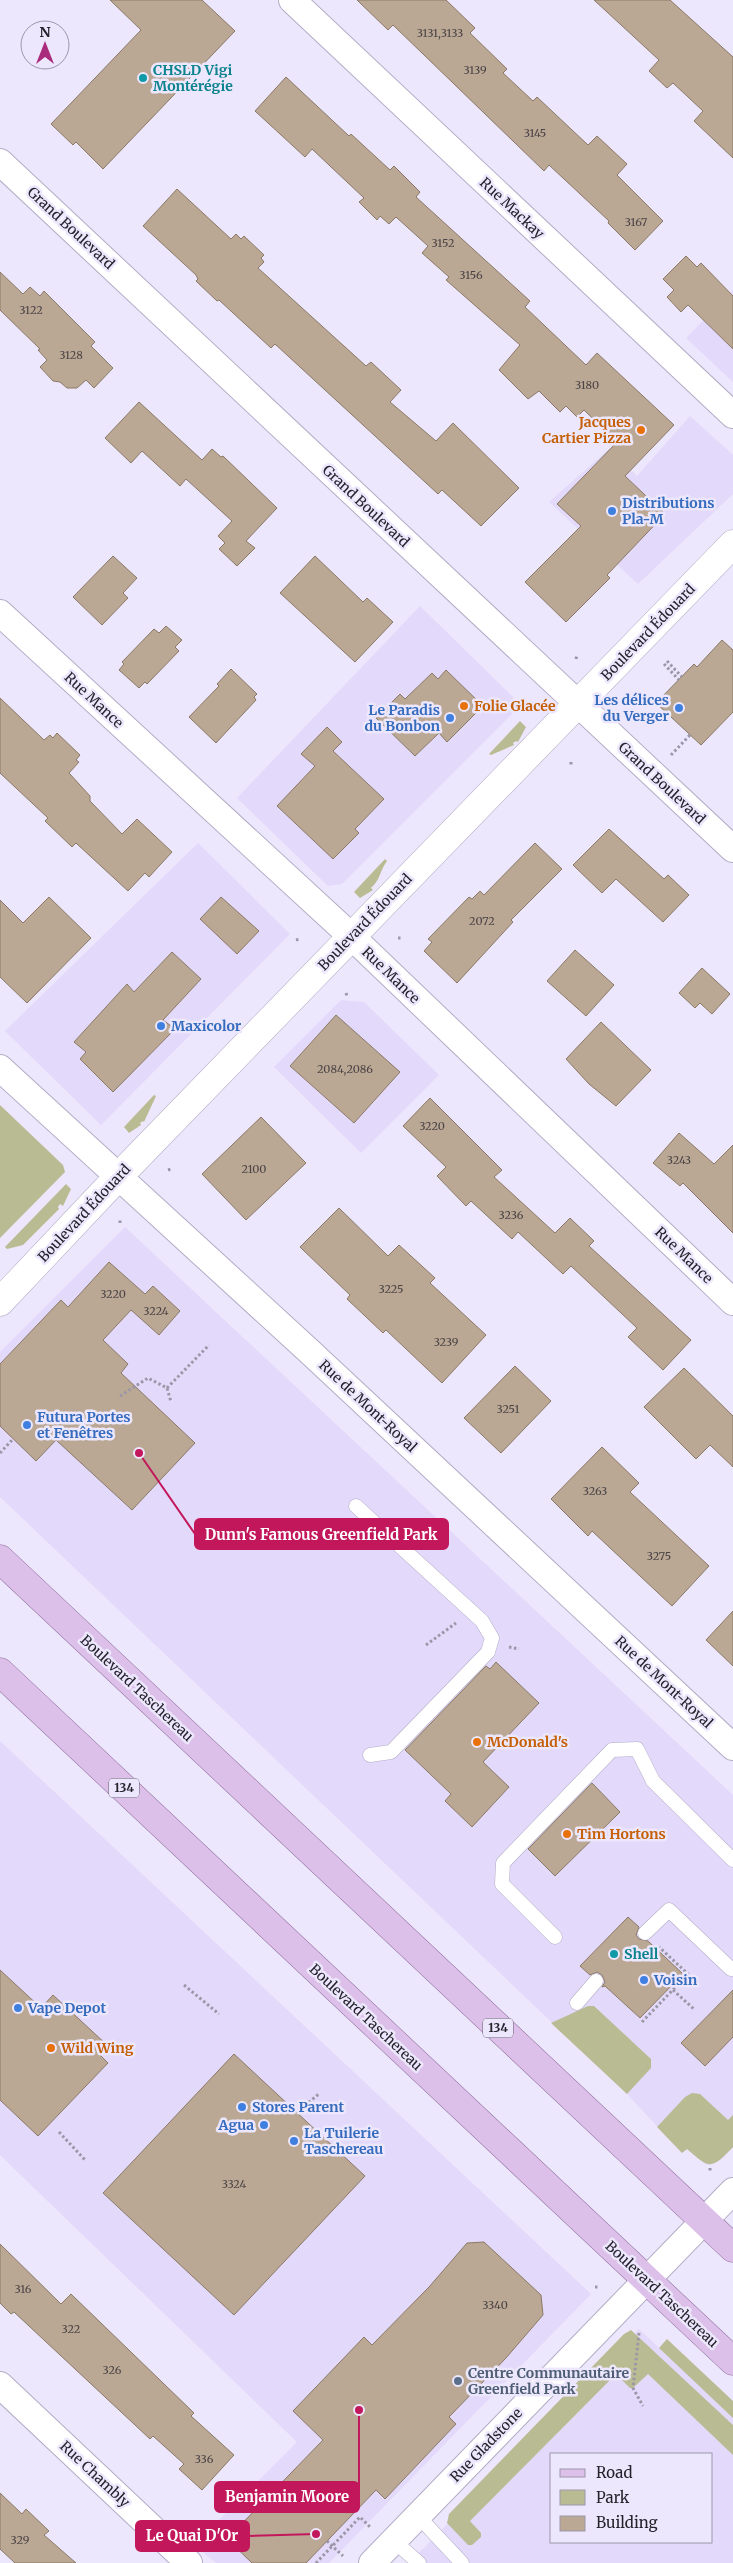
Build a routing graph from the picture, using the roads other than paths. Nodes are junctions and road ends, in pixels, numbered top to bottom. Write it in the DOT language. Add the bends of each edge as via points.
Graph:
graph roads {
  1 [pos="292,0"];
  2 [pos="0,162"];
  3 [pos="733,415"];
  4 [pos="733,544"];
  5 [pos="0,613"];
  6 [pos="578,704"];
  7 [pos="733,849"];
  8 [pos="351,936"];
  9 [pos="0,1068"];
  10 [pos="118,1177"];
  11 [pos="0,1302"];
  12 [pos="733,1302"];
  13 [pos="356,1506"];
  14 [pos="0,1559"];
  15 [pos="0,1672"];
  16 [pos="733,1747"];
  17 [pos="370,1755"];
  18 [pos="733,1860"];
  19 [pos="556,1937"];
  20 [pos="649,1937"];
  21 [pos="731,1969"];
  22 [pos="596,1981"];
  23 [pos="578,2003"];
  24 [pos="733,2191"];
  25 [pos="704,2221"];
  26 [pos="733,2248"];
  27 [pos="646,2280"];
  28 [pos="733,2361"];
  29 [pos="0,2385"];
  30 [pos="418,2516"];
  31 [pos="394,2541"];
  32 [pos="189,2563"];
  33 [pos="372,2563"];
  34 [pos="419,2563"];
  35 [pos="462,2563"];
  1 -- 3 [label="street, Rue Mackay"];
  2 -- 6 [label="street, Grand Boulevard"];
  4 -- 6 [label="street, Boulevard Édouard"];
  5 -- 8 [label="street, Rue Mance"];
  6 -- 7 [label="street, Grand Boulevard"];
  6 -- 8 [label="street, Boulevard Édouard"];
  8 -- 10 [label="street, Boulevard Édouard"];
  8 -- 12 [label="street, Rue Mance"];
  9 -- 10 [label="street, Rue de Mont-Royal"];
  10 -- 11 [label="street, Boulevard Édouard"];
  10 -- 16 [label="street, Rue de Mont-Royal"];
  13 -- 17 [label="lane" via="482,1621 492,1638 488,1652 391,1752"];
  14 -- 25 [label="main road, Boulevard Taschereau / 134"];
  15 -- 27 [label="main road, Boulevard Taschereau / 134"];
  18 -- 19 [label="lane" via="653,1781 637,1749 612,1750 502,1863 502,1884"];
  20 -- 21 [label="lane" via="669,1910"];
  22 -- 23 [label="lane"];
  24 -- 25 [label="street, Rue Gladstone"];
  25 -- 26 [label="main road, Boulevard Taschereau / 134"];
  25 -- 27 [label="street, Rue Gladstone"];
  27 -- 28 [label="main road, Boulevard Taschereau / 134"];
  27 -- 30 [label="street, Rue Gladstone"];
  29 -- 32 [label="street, Rue Chambly"];
  30 -- 31 [label="street, Rue Gladstone"];
  30 -- 35 [label="lane"];
  31 -- 33 [label="street, Rue Gladstone"];
  31 -- 34 [label="lane"];
}
